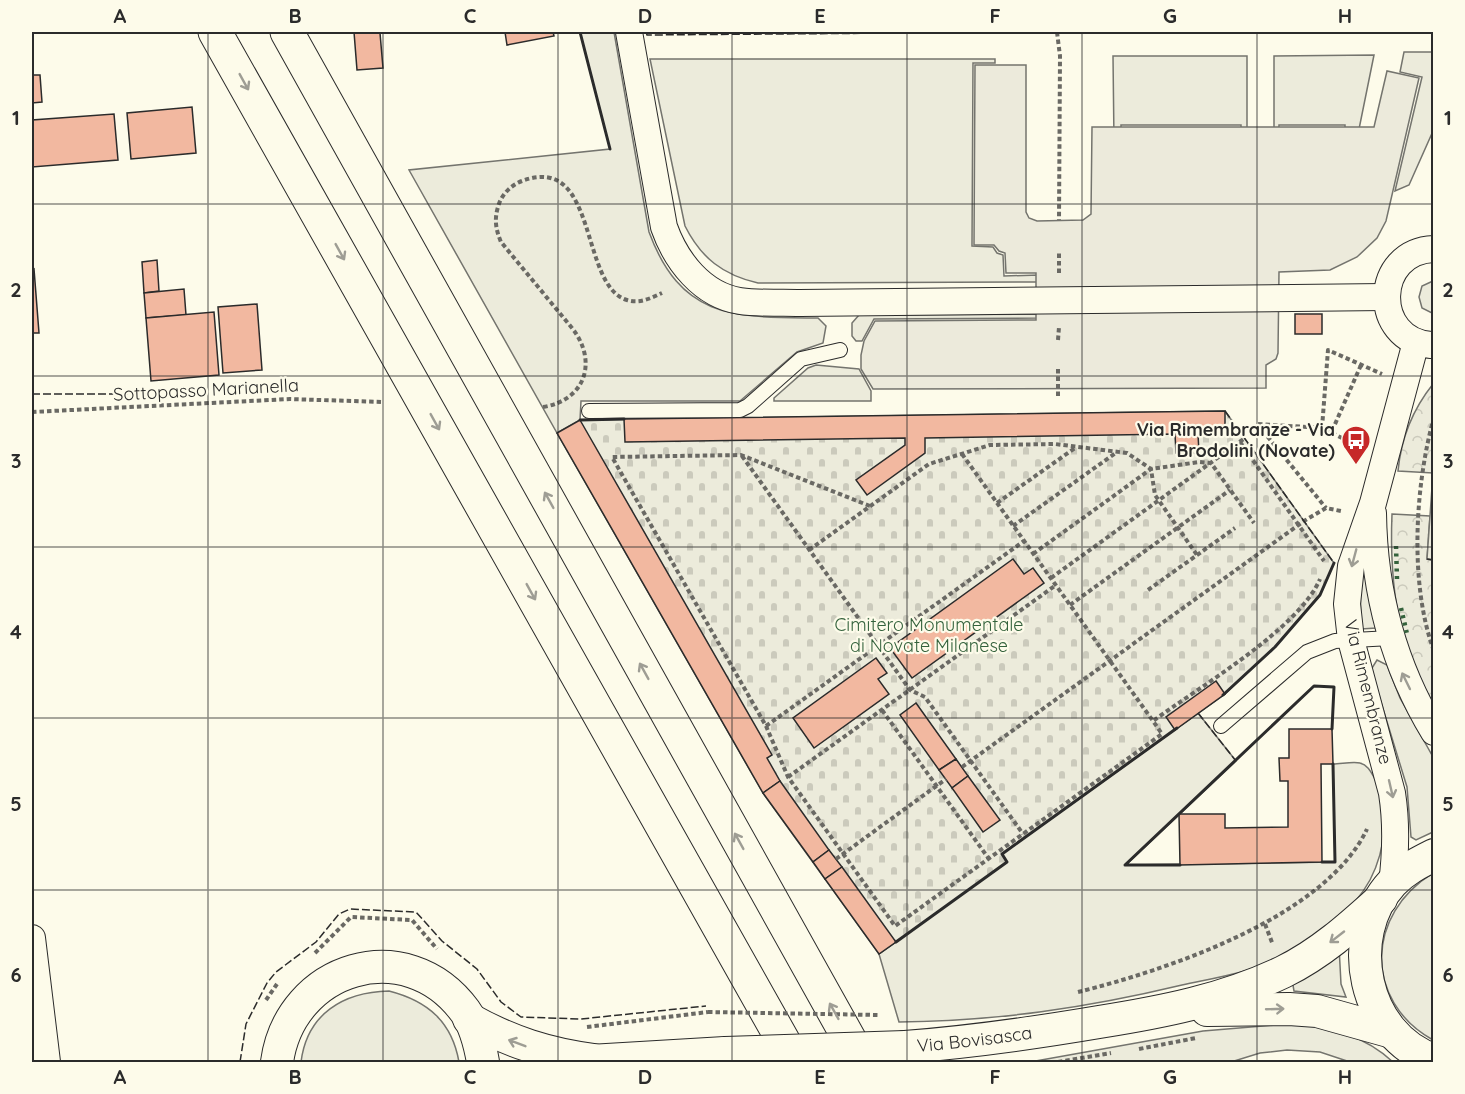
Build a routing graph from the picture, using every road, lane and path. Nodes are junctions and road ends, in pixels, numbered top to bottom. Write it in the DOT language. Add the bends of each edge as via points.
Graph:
graph roads {
  1 [pos="215,32"];
  2 [pos="288,32"];
  3 [pos="629,32"];
  4 [pos="1057,32"];
  5 [pos="1059,220"];
  6 [pos="1434,249"];
  7 [pos="1059,253"];
  8 [pos="1059,282"];
  9 [pos="662,293"];
  10 [pos="1385,297"];
  11 [pos="1425,344"];
  12 [pos="840,350"];
  13 [pos="1361,365"];
  14 [pos="1058,367"];
  15 [pos="1385,375"];
  16 [pos="1058,396"];
  17 [pos="381,402"];
  18 [pos="543,407"];
  19 [pos="589,411"];
  20 [pos="32,412"];
  21 [pos="1434,417"];
  22 [pos="1322,428"];
  23 [pos="1332,431"];
  24 [pos="1245,438"];
  25 [pos="1240,442"];
  26 [pos="1076,447"];
  27 [pos="1364,449"];
  28 [pos="1117,452"];
  29 [pos="962,454"];
  30 [pos="741,455"];
  31 [pos="1211,463"];
  32 [pos="1151,470"];
  33 [pos="1230,490"];
  34 [pos="1159,500"];
  35 [pos="1372,502"];
  36 [pos="997,503"];
  37 [pos="870,506"];
  38 [pos="1326,508"];
  39 [pos="1345,512"];
  40 [pos="1254,523"];
  41 [pos="1299,525"];
  42 [pos="1014,526"];
  43 [pos="1178,528"];
  44 [pos="1235,528"];
  45 [pos="1024,541"];
  46 [pos="809,550"];
  47 [pos="1034,554"];
  48 [pos="1197,555"];
  49 [pos="1327,564"];
  50 [pos="1323,573"];
  51 [pos="1051,578"];
  52 [pos="1056,585"];
  53 [pos="1148,590"];
  54 [pos="1070,605"];
  55 [pos="1391,638"];
  56 [pos="1351,640"];
  57 [pos="878,646"];
  58 [pos="1434,651"];
  59 [pos="1110,661"];
  60 [pos="910,690"];
  61 [pos="882,710"];
  62 [pos="1153,721"];
  63 [pos="766,726"];
  64 [pos="1221,726"];
  65 [pos="1434,732"];
  66 [pos="971,761"];
  67 [pos="962,767"];
  68 [pos="788,777"];
  69 [pos="946,779"];
  70 [pos="936,786"];
  71 [pos="1023,834"];
  72 [pos="1353,851"];
  73 [pos="842,854"];
  74 [pos="1434,855"];
  75 [pos="836,859"];
  76 [pos="989,859"];
  77 [pos="1386,891"];
  78 [pos="32,938"];
  79 [pos="1070,994"];
  80 [pos="1175,1010"];
  81 [pos="708,1012"];
  82 [pos="883,1015"];
  83 [pos="469,1019"];
  84 [pos="1392,1032"];
  85 [pos="1204,1037"];
  86 [pos="1132,1050"];
  87 [pos="1121,1052"];
  88 [pos="1434,1060"];
  89 [pos="583,1061"];
  90 [pos="47,1062"];
  91 [pos="277,1062"];
  92 [pos="483,1062"];
  93 [pos="795,1062"];
  94 [pos="862,1062"];
  95 [pos="1058,1062"];
  1 -- 93 [label="highway, one-way"];
  94 -- 2 [label="highway, one-way"];
  3 -- 10 [label="street" via="666,235 694,277 727,297 739,301 810,303"];
  4 -- 5 [label="path"];
  6 -- 10 [label="street" via="1417,252 1399,265"];
  7 -- 8 [label="path"];
  9 -- 18 [label="path" via="637,302 613,292 576,200 556,182 530,178 507,192 495,216 501,242 581,339 585,352 584,373 576,391 555,405"];
  10 -- 11 [label="street" via="1400,331"];
  11 -- 35 [label="street, Via Rimembranze"];
  12 -- 19 [label="lane" via="801,359 740,410"];
  13 -- 15 [label="path"];
  13 -- 22 [label="path" via="1328,350"];
  13 -- 23 [label="path"];
  14 -- 16 [label="path"];
  17 -- 20 [label="path, Sottopasso Marianella" via="290,399"];
  21 -- 58 [label="path" via="1417,548 1421,606"];
  22 -- 23 [label="path"];
  22 -- 38 [label="path" via="1258,424"];
  23 -- 27 [label="path"];
  24 -- 25 [label="path"];
  25 -- 31 [label="path"];
  25 -- 41 [label="path"];
  26 -- 28 [label="path"];
  26 -- 29 [label="path" via="990,445"];
  26 -- 36 [label="path"];
  28 -- 32 [label="path" via="1127,453"];
  28 -- 42 [label="path"];
  29 -- 36 [label="path"];
  29 -- 37 [label="path" via="929,464"];
  30 -- 37 [label="path"];
  30 -- 46 [label="path"];
  30 -- 63 [label="path" via="612,457"];
  31 -- 32 [label="path"];
  31 -- 33 [label="path"];
  31 -- 34 [label="path"];
  32 -- 34 [label="path"];
  32 -- 47 [label="path"];
  33 -- 40 [label="path"];
  33 -- 43 [label="path"];
  34 -- 43 [label="path"];
  34 -- 51 [label="path"];
  35 -- 55 [label="street, Via Rimembranze" via="1376,561"];
  35 -- 56 [label="street, Via Rimembranze, one-way" via="1351,566 1347,604"];
  36 -- 42 [label="path"];
  37 -- 46 [label="path"];
  38 -- 39 [label="path"];
  38 -- 41 [label="path"];
  41 -- 49 [label="path"];
  41 -- 59 [label="path"];
  42 -- 45 [label="path"];
  43 -- 48 [label="path"];
  43 -- 54 [label="path"];
  44 -- 48 [label="path"];
  45 -- 47 [label="path"];
  45 -- 57 [label="path"];
  46 -- 57 [label="path"];
  47 -- 51 [label="path"];
  48 -- 53 [label="path"];
  50 -- 62 [label="path" via="1315,592 1285,626"];
  51 -- 52 [label="path"];
  52 -- 54 [label="path"];
  52 -- 60 [label="path"];
  54 -- 59 [label="path"];
  55 -- 56 [label="lane"];
  65 -- 55 [label="street, Via Rimembranze, one-way" via="1402,674"];
  56 -- 64 [label="lane" via="1335,641 1307,652"];
  56 -- 77 [label="street, Via Rimembranze, one-way" via="1392,793 1397,845"];
  57 -- 60 [label="path"];
  57 -- 63 [label="path"];
  59 -- 62 [label="path"];
  59 -- 66 [label="path"];
  60 -- 61 [label="path"];
  60 -- 66 [label="path" via="925,697"];
  61 -- 68 [label="path"];
  61 -- 70 [label="path"];
  62 -- 71 [label="path" via="1162,734"];
  63 -- 68 [label="path"];
  66 -- 67 [label="path"];
  66 -- 71 [label="path"];
  68 -- 73 [label="path"];
  69 -- 70 [label="path"];
  70 -- 73 [label="path"];
  70 -- 76 [label="path"];
  71 -- 76 [label="path"];
  72 -- 79 [label="path" via="1334,876 1308,898 1265,924 1144,973"];
  73 -- 75 [label="path"];
  73 -- 76 [label="path" via="895,926"];
  74 -- 77 [label="street, Via Bovisasca" via="1412,866"];
  77 -- 80 [label="street, Via Bovisasca, one-way" via="1338,938 1283,972"];
  77 -- 84 [label="street" via="1367,934 1365,971 1379,1013"];
  78 -- 90 [label="street"];
  80 -- 84 [label="street, Via Bovisasca, one-way" via="1317,1011"];
  80 -- 89 [label="street, Via Bovisasca, bridge" via="1002,1039"];
  81 -- 82 [label="path, bridge"];
  89 -- 83 [label="street, Via Bovisasca, one-way" via="535,1050"];
  83 -- 91 [label="street" via="446,990 420,975 392,968 363,968 335,977 311,993 292,1015 280,1042"];
  83 -- 92 [label="street"];
  84 -- 88 [label="street"];
  85 -- 86 [label="path"];
  87 -- 95 [label="path"];
}
